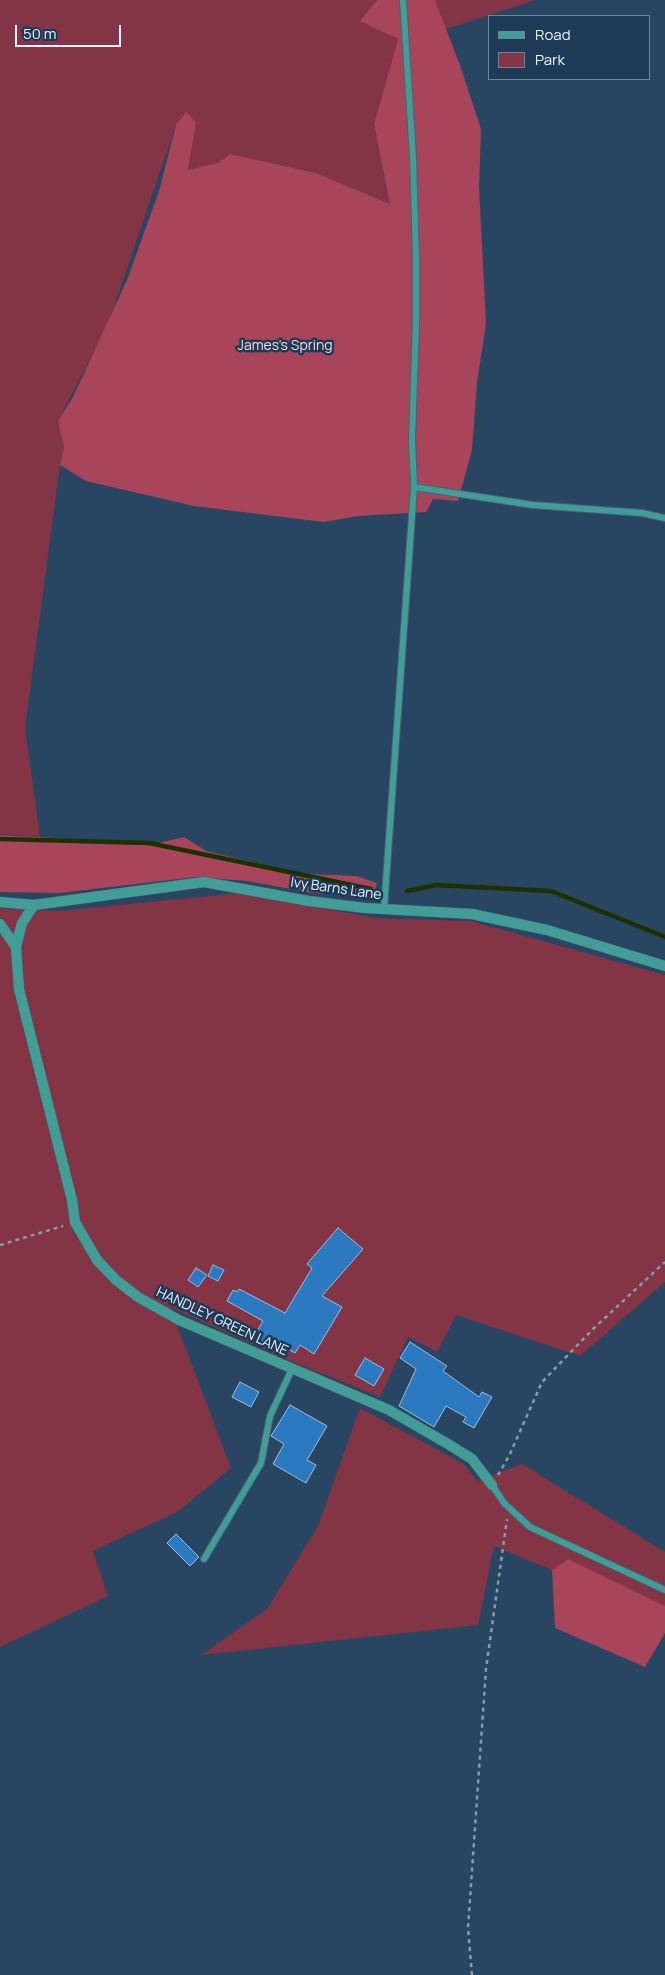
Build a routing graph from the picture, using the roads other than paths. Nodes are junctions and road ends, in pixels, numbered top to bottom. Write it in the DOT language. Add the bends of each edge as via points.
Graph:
graph roads {
  1 [pos="403,0"];
  2 [pos="414,487"];
  3 [pos="665,518"];
  4 [pos="0,902"];
  5 [pos="34,905"];
  6 [pos="384,909"];
  7 [pos="0,924"];
  8 [pos="16,947"];
  9 [pos="665,966"];
  10 [pos="292,1369"];
  11 [pos="492,1485"];
  12 [pos="204,1559"];
  13 [pos="665,1590"];
  1 -- 2 [label="lane" via="416,259"];
  2 -- 3 [label="lane" via="533,506 642,513"];
  2 -- 6 [label="lane"];
  4 -- 5 [label="street, Ivy Barns Lane"];
  5 -- 6 [label="street, Ivy Barns Lane" via="204,882 309,901"];
  5 -- 8 [label="street, HANDLEY GREEN LANE" via="22,923"];
  6 -- 9 [label="street, Ivy Barns Lane" via="472,914 547,930"];
  7 -- 8 [label="street"];
  8 -- 10 [label="street, HANDLEY GREEN LANE" via="19,989 75,1222 98,1260 138,1297 179,1320"];
  10 -- 11 [label="street, HANDLEY GREEN LANE" via="389,1410 448,1444 472,1459"];
  10 -- 12 [label="lane" via="270,1416 261,1463"];
  11 -- 13 [label="lane" via="504,1503 530,1527"];
}
